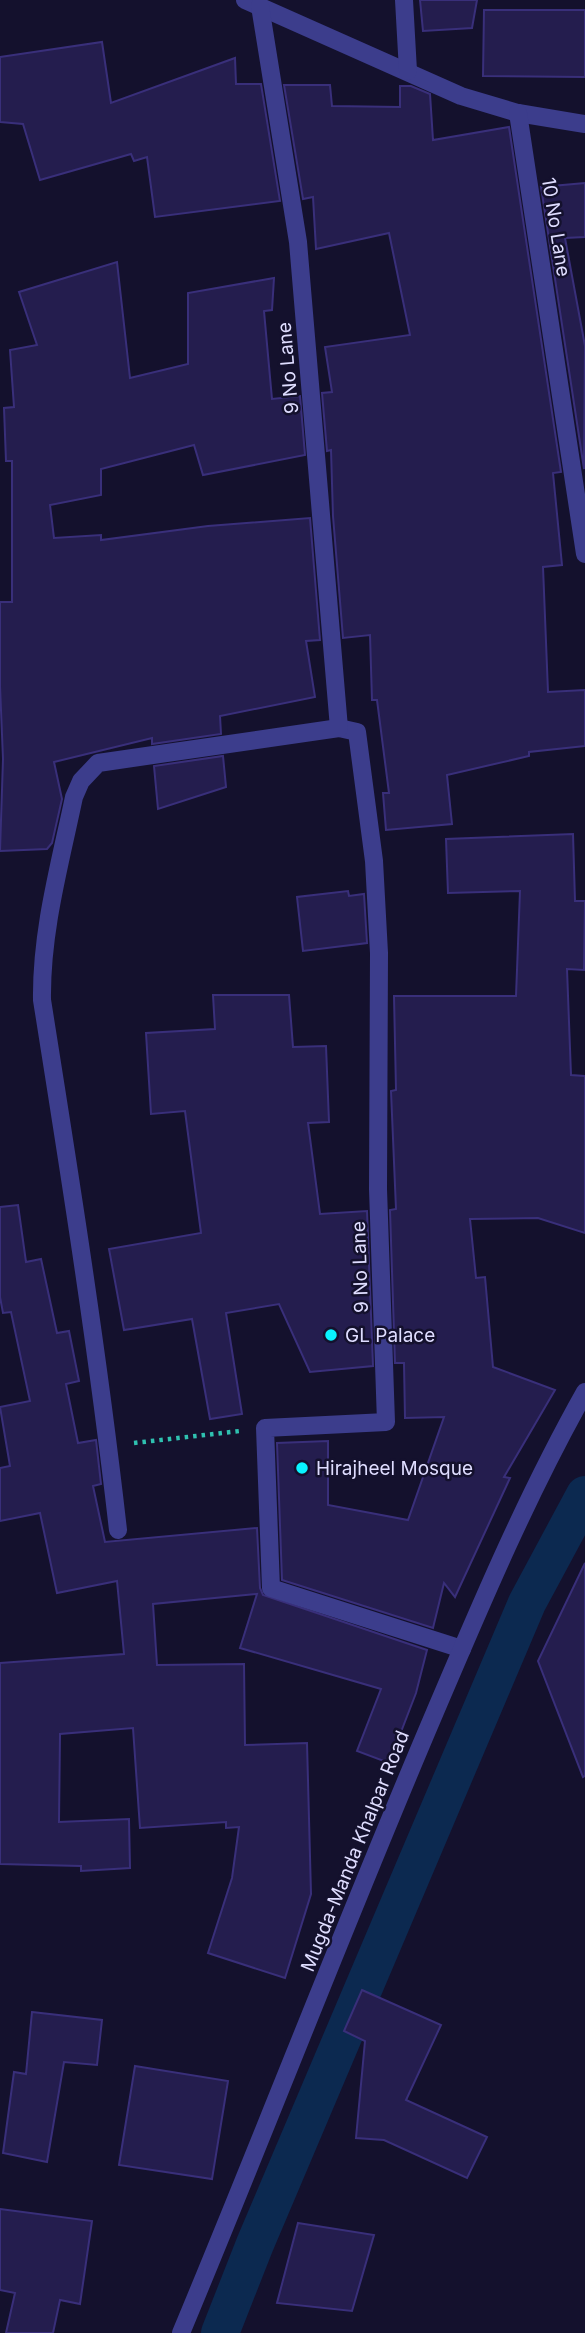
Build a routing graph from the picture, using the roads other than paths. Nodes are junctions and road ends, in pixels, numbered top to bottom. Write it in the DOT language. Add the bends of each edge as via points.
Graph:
graph roads {
  1 [pos="404,0"];
  2 [pos="252,3"];
  3 [pos="408,71"];
  4 [pos="517,113"];
  5 [pos="585,124"];
  6 [pos="585,554"];
  7 [pos="339,728"];
  8 [pos="585,1392"];
  9 [pos="118,1530"];
  10 [pos="462,1649"];
  11 [pos="181,2333"];
  1 -- 3 [label="street"];
  2 -- 3 [label="street"];
  2 -- 7 [label="street, 9 No Lane" via="298,242"];
  3 -- 4 [label="street" via="461,96"];
  4 -- 5 [label="street"];
  4 -- 6 [label="street, 10 No Lane"];
  7 -- 9 [label="street" via="98,764 80,781 74,797 42,966 42,1000 90,1302"];
  7 -- 10 [label="street, 9 No Lane" via="357,732 374,861 386,1422 265,1428 271,1588"];
  8 -- 10 [label="street, Mugda-Manda Khalpar Road" via="549,1456"];
  10 -- 11 [label="street, Mugda-Manda Khalpar Road"];
}
